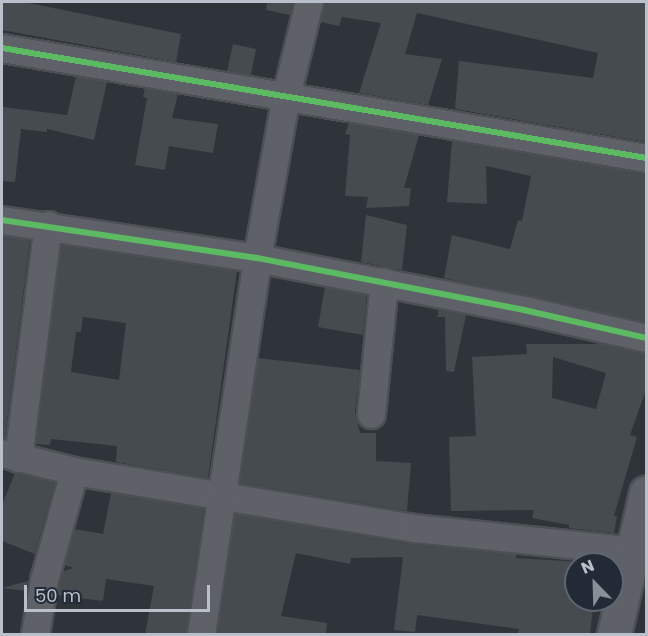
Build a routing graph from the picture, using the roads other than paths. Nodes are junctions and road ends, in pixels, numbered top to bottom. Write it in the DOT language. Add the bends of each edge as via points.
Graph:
graph roads {
  1 [pos="309,2"];
  2 [pos="2,48"];
  3 [pos="286,96"];
  4 [pos="646,158"];
  5 [pos="2,220"];
  6 [pos="48,225"];
  7 [pos="257,258"];
  8 [pos="384,282"];
  9 [pos="646,338"];
  10 [pos="371,414"];
  11 [pos="10,455"];
  12 [pos="74,471"];
  13 [pos="646,493"];
  14 [pos="221,495"];
  15 [pos="639,551"];
  16 [pos="35,634"];
  17 [pos="201,634"];
  18 [pos="614,634"];
  1 -- 3 [label="street"];
  2 -- 3 [label="street"];
  3 -- 4 [label="street"];
  3 -- 7 [label="street"];
  5 -- 6 [label="street"];
  6 -- 7 [label="street"];
  6 -- 11 [label="street"];
  7 -- 8 [label="street"];
  7 -- 14 [label="street"];
  8 -- 9 [label="street"];
  8 -- 10 [label="street"];
  11 -- 12 [label="street"];
  12 -- 14 [label="street"];
  12 -- 16 [label="street" via="44,580"];
  13 -- 15 [label="street"];
  14 -- 15 [label="street" via="414,528"];
  14 -- 17 [label="street"];
  15 -- 18 [label="street"];
}
